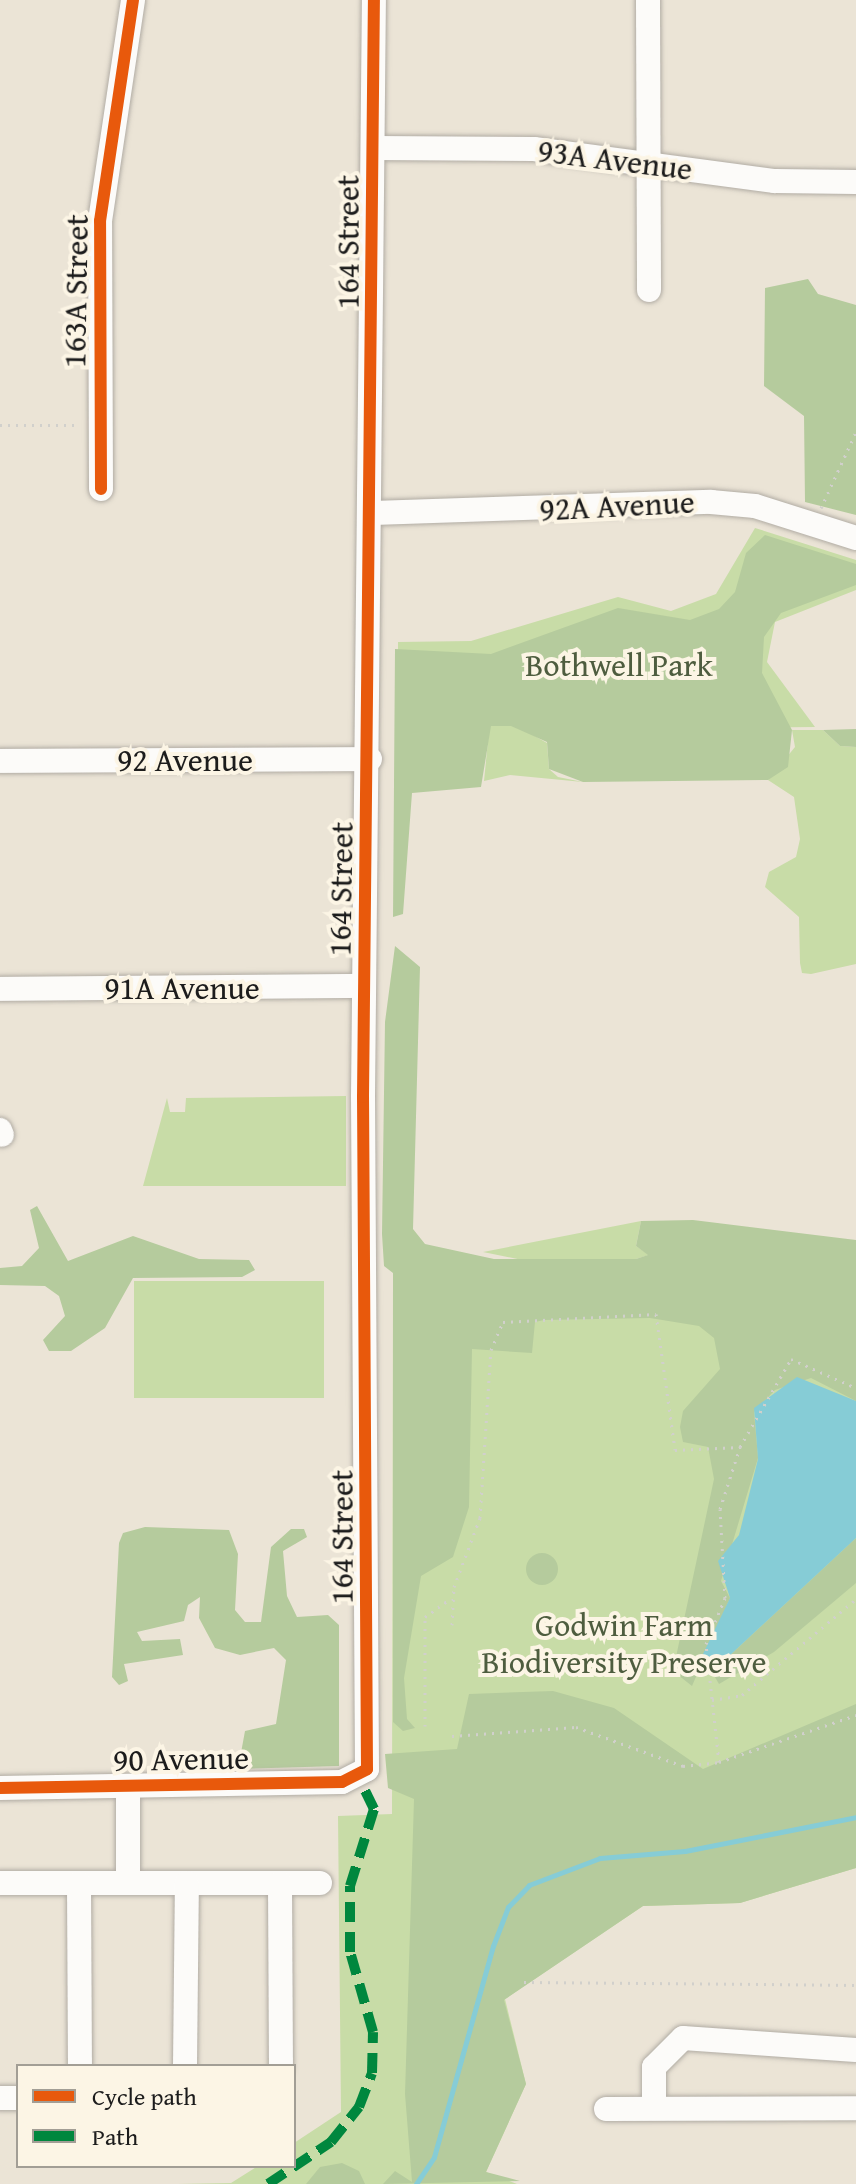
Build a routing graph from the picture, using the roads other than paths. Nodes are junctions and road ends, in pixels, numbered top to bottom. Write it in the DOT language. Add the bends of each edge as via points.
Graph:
graph roads {
  1 [pos="133,0"];
  2 [pos="374,0"];
  3 [pos="648,0"];
  4 [pos="374,148"];
  5 [pos="648,167"];
  6 [pos="856,182"];
  7 [pos="649,290"];
  8 [pos="101,489"];
  9 [pos="373,513"];
  10 [pos="856,538"];
  11 [pos="370,759"];
  12 [pos="0,761"];
  13 [pos="364,986"];
  14 [pos="0,989"];
  15 [pos="361,1777"];
  16 [pos="128,1786"];
  17 [pos="0,1788"];
  18 [pos="0,1883"];
  19 [pos="79,1883"];
  20 [pos="128,1883"];
  21 [pos="187,1883"];
  22 [pos="280,1883"];
  23 [pos="320,1883"];
  24 [pos="856,2050"];
  25 [pos="80,2064"];
  26 [pos="185,2064"];
  27 [pos="281,2064"];
  28 [pos="654,2108"];
  29 [pos="856,2108"];
  30 [pos="606,2109"];
  1 -- 8 [label="street, 163A Street" via="100,221"];
  2 -- 4 [label="street, 164 Street"];
  3 -- 5 [label="street"];
  4 -- 5 [label="street, 93A Avenue" via="534,149"];
  4 -- 9 [label="street, 164 Street"];
  5 -- 6 [label="street, 93A Avenue"];
  5 -- 7 [label="street"];
  9 -- 10 [label="street, 92A Avenue" via="711,502 755,506"];
  9 -- 11 [label="street, 164 Street"];
  11 -- 12 [label="street, 92 Avenue"];
  11 -- 13 [label="street, 164 Street"];
  13 -- 14 [label="street, 91A Avenue"];
  13 -- 15 [label="street, 164 Street" via="368,1737"];
  15 -- 16 [label="street, 90 Avenue"];
  16 -- 17 [label="street, 90 Avenue"];
  16 -- 20 [label="street"];
  18 -- 19 [label="street"];
  19 -- 20 [label="street"];
  19 -- 25 [label="street"];
  20 -- 21 [label="street"];
  21 -- 22 [label="street"];
  21 -- 26 [label="street"];
  22 -- 23 [label="street"];
  22 -- 27 [label="street"];
  24 -- 28 [label="street" via="683,2038 654,2067"];
  28 -- 29 [label="street"];
  28 -- 30 [label="street"];
}
